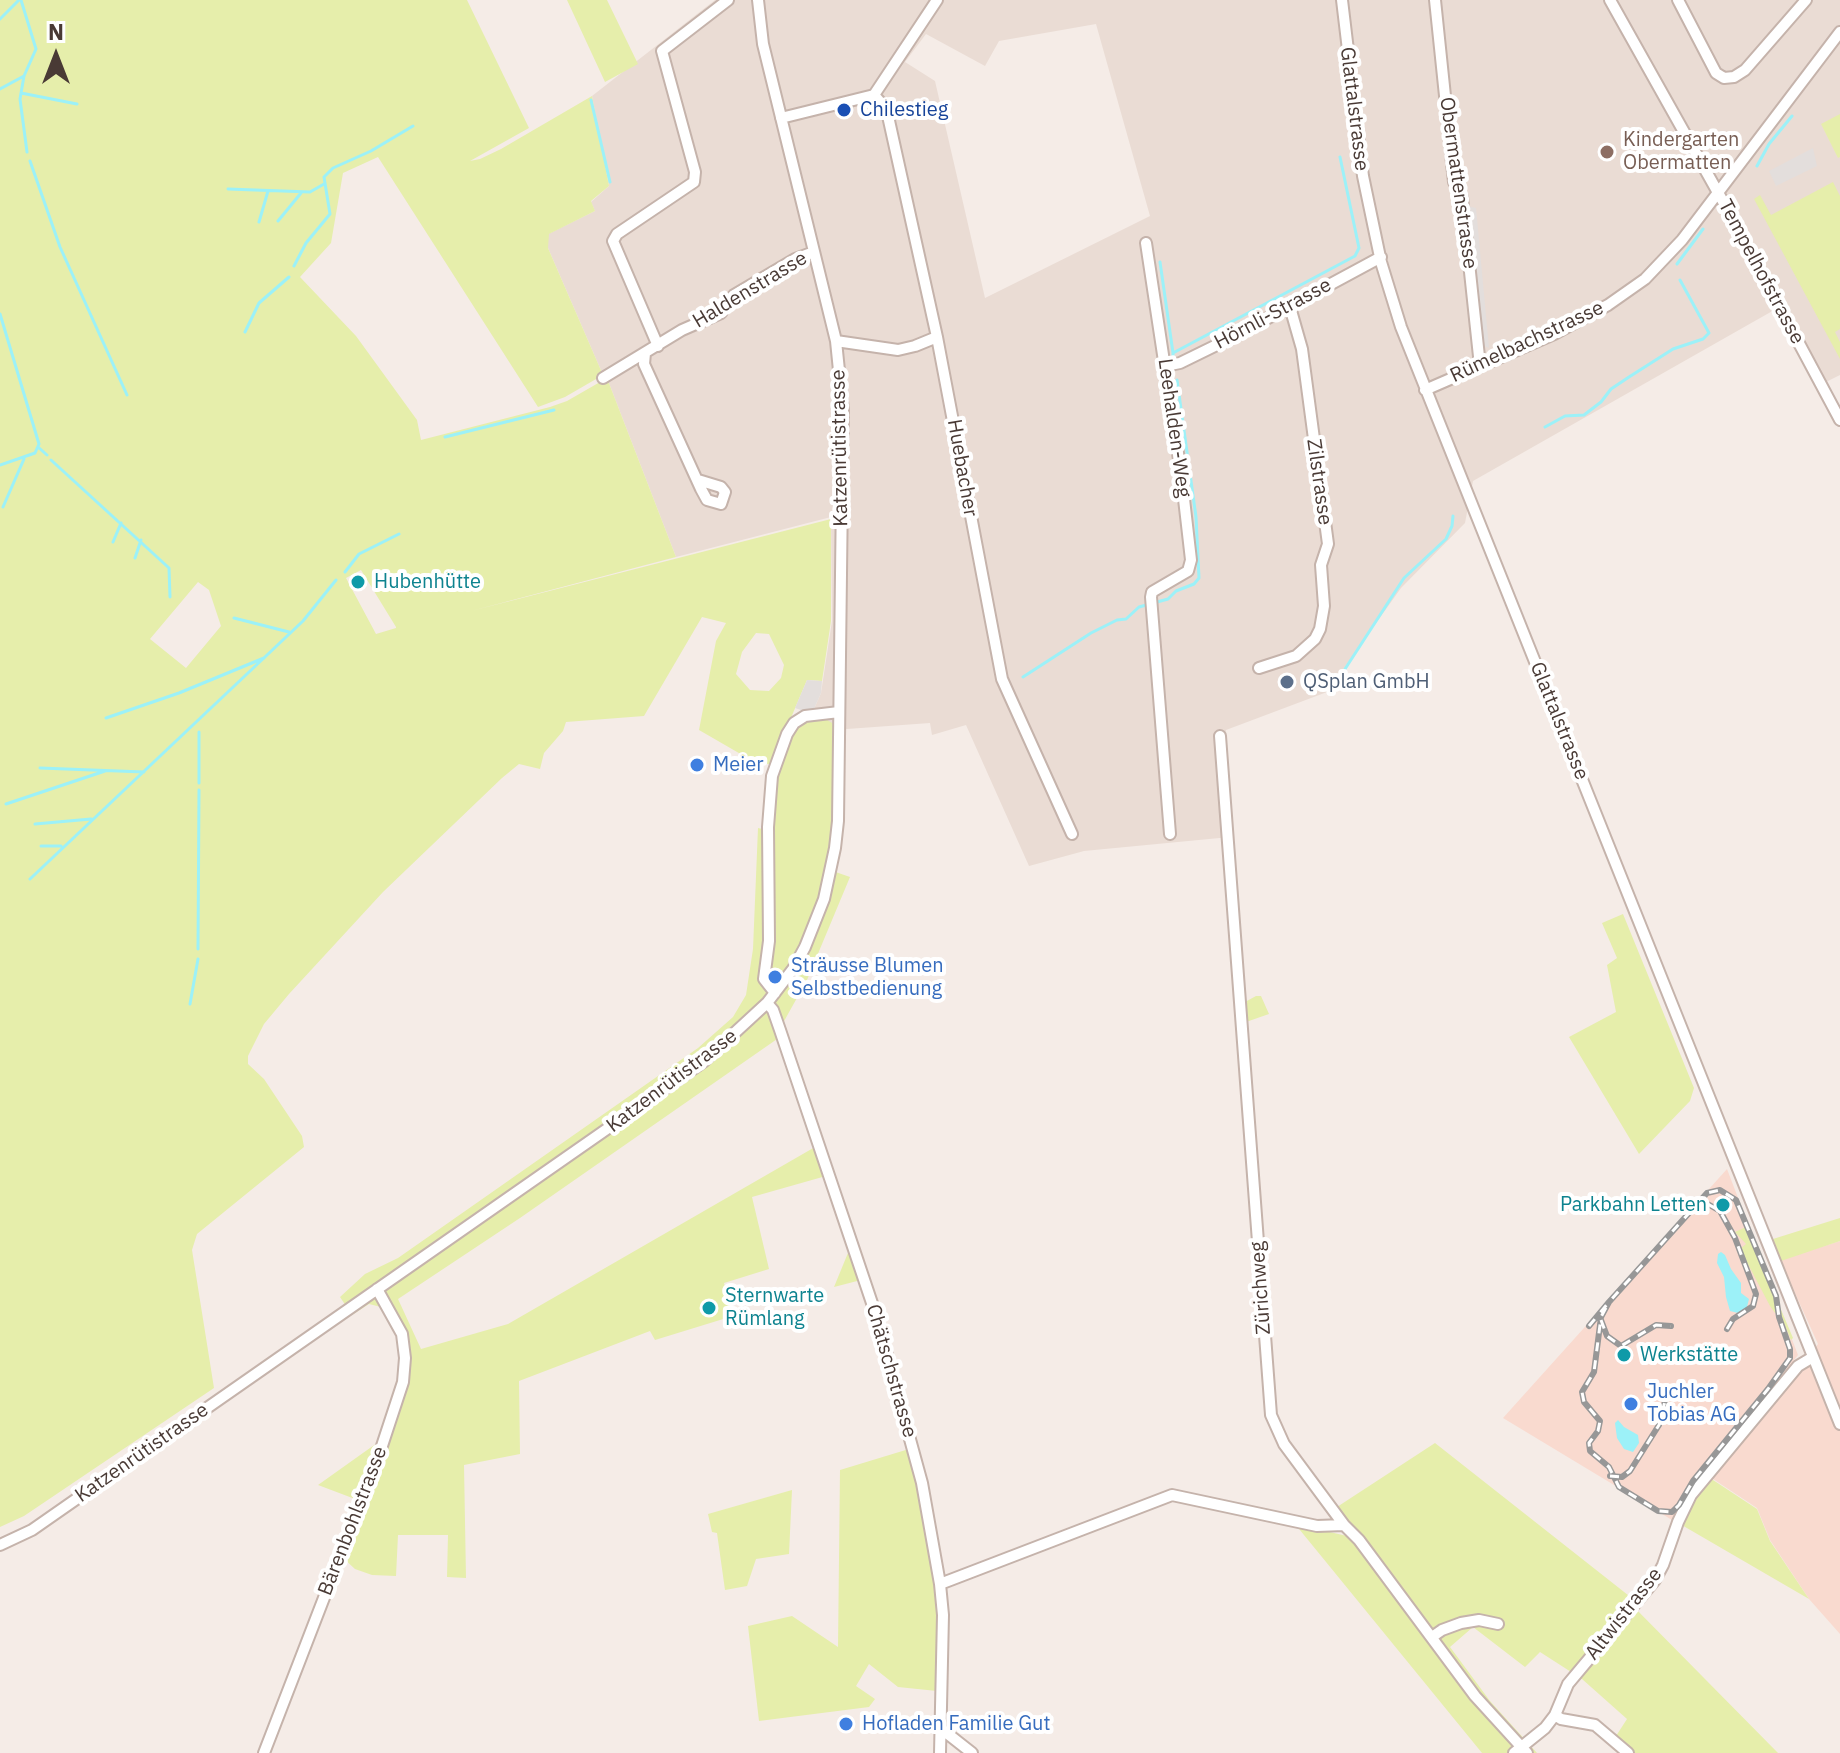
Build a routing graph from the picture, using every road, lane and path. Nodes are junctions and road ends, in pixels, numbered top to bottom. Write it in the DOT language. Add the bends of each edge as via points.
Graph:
graph roads {
  1 [pos="728,0"];
  2 [pos="758,0"];
  3 [pos="1342,0"];
  4 [pos="1435,0"];
  5 [pos="1610,0"];
  6 [pos="1678,0"];
  7 [pos="1806,0"];
  8 [pos="935,1"];
  9 [pos="1840,32"];
  10 [pos="874,95"];
  11 [pos="781,118"];
  12 [pos="1718,193"];
  13 [pos="1146,243"];
  14 [pos="814,252"];
  15 [pos="1381,257"];
  16 [pos="1290,307"];
  17 [pos="937,337"];
  18 [pos="836,341"];
  19 [pos="658,346"];
  20 [pos="645,353"];
  21 [pos="1165,366"];
  22 [pos="1480,366"];
  23 [pos="603,378"];
  24 [pos="1425,390"];
  25 [pos="1840,420"];
  26 [pos="698,480"];
  27 [pos="1259,668"];
  28 [pos="839,712"];
  29 [pos="1220,736"];
  30 [pos="1072,834"];
  31 [pos="1170,834"];
  32 [pos="775,993"];
  33 [pos="767,1003"];
  34 [pos="377,1289"];
  35 [pos="1813,1357"];
  36 [pos="1840,1424"];
  37 [pos="1344,1525"];
  38 [pos="0,1545"];
  39 [pos="940,1584"];
  40 [pos="1498,1624"];
  41 [pos="1432,1637"];
  42 [pos="1555,1715"];
  43 [pos="939,1727"];
  44 [pos="1626,1750"];
  45 [pos="1521,1751"];
  46 [pos="264,1753"];
  47 [pos="940,1753"];
  48 [pos="972,1753"];
  1 -- 19 [label="street" via="662,51 694,182 613,241"];
  2 -- 11 [label="street, Katzenrütistrasse"];
  3 -- 15 [label="street, Glattalstrasse" via="1363,176"];
  4 -- 22 [label="street, Obermattenstrasse"];
  5 -- 12 [label="street, Tempelhofstrasse"];
  6 -- 7 [label="street" via="1716,73 1724,78 1745,70"];
  8 -- 10 [label="street"];
  9 -- 12 [label="street, Rümelbachstrasse"];
  10 -- 11 [label="street"];
  10 -- 17 [label="street, Huebacher" via="888,116"];
  11 -- 14 [label="street, Katzenrütistrasse"];
  12 -- 22 [label="street, Rümelbachstrasse" via="1645,279 1554,334"];
  12 -- 25 [label="street, Tempelhofstrasse"];
  13 -- 21 [label="street, Leehalden-Weg"];
  14 -- 18 [label="street, Katzenrütistrasse"];
  14 -- 19 [label="street, Haldenstrasse" via="734,295 721,313"];
  15 -- 16 [label="street, Hörnli-Strasse"];
  15 -- 24 [label="street, Glattalstrasse"];
  16 -- 21 [label="street, Hörnli-Strasse"];
  16 -- 27 [label="street, Zilstrasse" via="1302,349 1328,544 1321,565 1324,606 1315,639 1296,656"];
  17 -- 18 [label="street" via="898,350"];
  17 -- 30 [label="street, Huebacher" via="1002,679"];
  18 -- 28 [label="street, Katzenrütistrasse" via="843,410"];
  19 -- 20 [label="street, Haldenstrasse"];
  20 -- 23 [label="street, Haldenstrasse"];
  20 -- 26 [label="street" via="644,364"];
  21 -- 31 [label="street, Leehalden-Weg" via="1191,560 1184,575 1149,598"];
  22 -- 24 [label="street, Rümelbachstrasse"];
  24 -- 35 [label="street, Glattalstrasse"];
  28 -- 32 [label="street, Katzenrütistrasse" via="838,821 830,876 810,935"];
  28 -- 32 [label="street" via="805,716 794,723 772,776 764,979"];
  29 -- 37 [label="street, Zürichweg" via="1271,1415 1284,1444"];
  32 -- 33 [label="street, Katzenrütistrasse"];
  33 -- 34 [label="street, Katzenrütistrasse" via="703,1062"];
  33 -- 39 [label="street, Chätschstrasse" via="876,1315 922,1483"];
  34 -- 38 [label="street, Katzenrütistrasse" via="32,1530"];
  34 -- 46 [label="street, Bärenbohlstrasse" via="402,1334 403,1382"];
  35 -- 36 [label="street, Glattalstrasse"];
  35 -- 42 [label="street, Altwistrasse" via="1798,1366 1691,1495 1655,1580 1568,1684"];
  37 -- 39 [label="street" via="1317,1526 1172,1495"];
  37 -- 41 [label="street, Zürichweg"];
  39 -- 43 [label="street, Chätschstrasse"];
  40 -- 41 [label="street" via="1461,1623"];
  41 -- 45 [label="street, Zürichweg"];
  42 -- 44 [label="street" via="1595,1725"];
  42 -- 45 [label="street, Altwistrasse"];
  43 -- 47 [label="street, Chätschstrasse"];
  43 -- 48 [label="street"];
}
